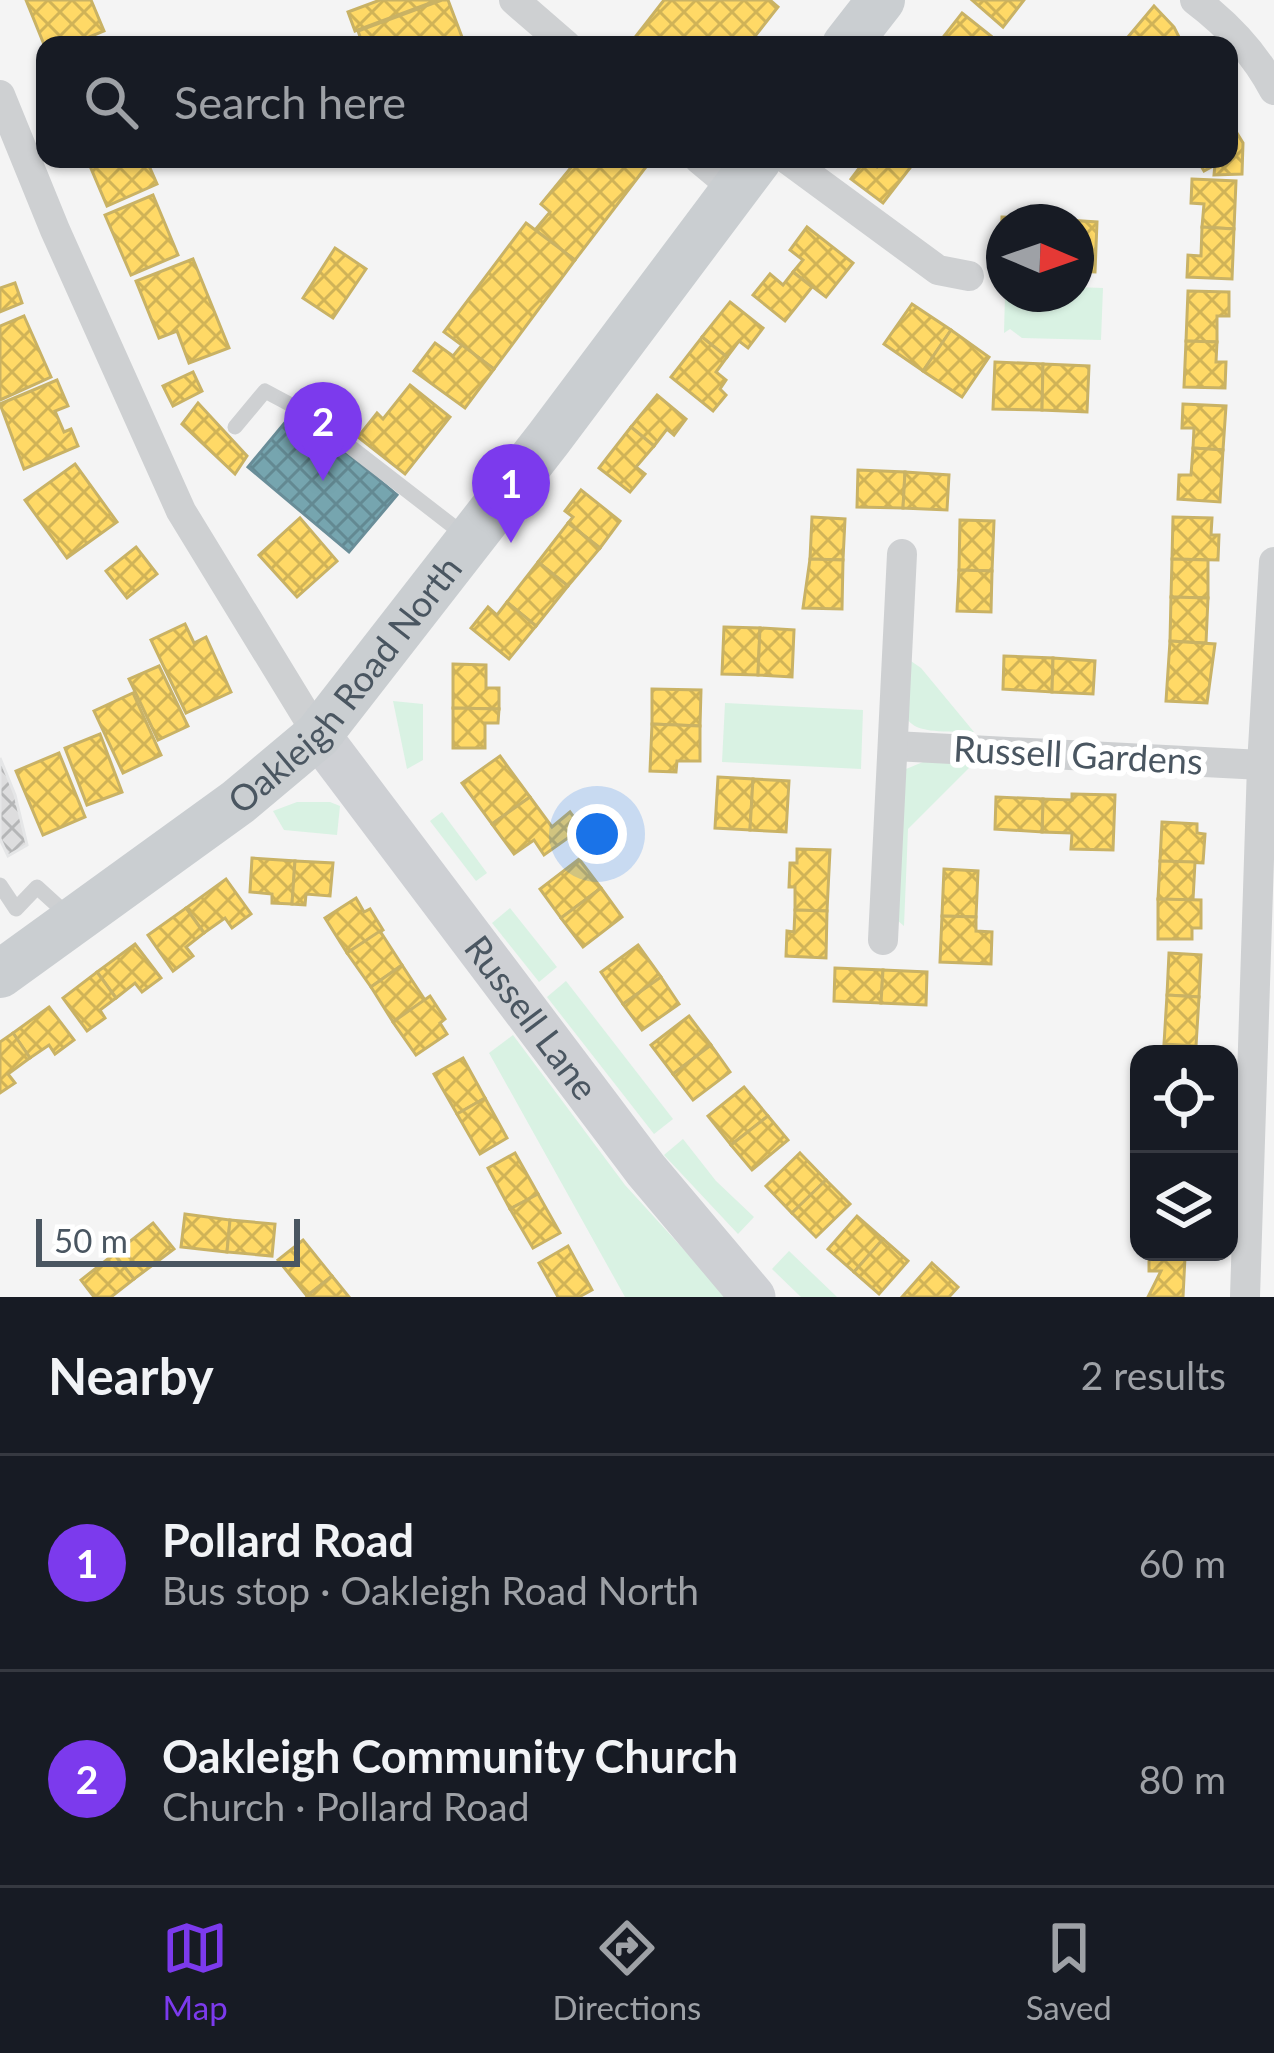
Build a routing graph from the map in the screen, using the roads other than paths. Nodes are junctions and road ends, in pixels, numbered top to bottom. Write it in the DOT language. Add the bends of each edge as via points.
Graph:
graph roads {
  1 [pos="514,0"];
  2 [pos="881,0"];
  3 [pos="1195,0"];
  4 [pos="556,36"];
  5 [pos="853,36"];
  6 [pos="1236,36"];
  7 [pos="1238,38"];
  8 [pos="1274,90"];
  9 [pos="0,95"];
  10 [pos="800,168"];
  11 [pos="731,169"];
  12 [pos="969,276"];
  13 [pos="235,427"];
  14 [pos="470,539"];
  15 [pos="902,554"];
  16 [pos="1274,562"];
  17 [pos="318,735"];
  18 [pos="894,746"];
  19 [pos="1262,765"];
  20 [pos="0,885"];
  21 [pos="74,920"];
  22 [pos="883,940"];
  23 [pos="0,974"];
  24 [pos="753,1297"];
  25 [pos="1245,1297"];
  1 -- 4 [label="street"];
  2 -- 5 [label="main road"];
  3 -- 6 [label="street"];
  7 -- 8 [label="street"];
  9 -- 17 [label="street" via="181,512"];
  10 -- 12 [label="street" via="938,270"];
  11 -- 14 [label="main road, Oakleigh Road North"];
  13 -- 14 [label="lane" via="265,391 308,414"];
  14 -- 17 [label="main road, Oakleigh Road North"];
  15 -- 18 [label="street"];
  16 -- 19 [label="street"];
  17 -- 21 [label="main road, Oakleigh Road North"];
  17 -- 24 [label="main road, Russell Lane" via="646,1170"];
  18 -- 19 [label="street, Russell Gardens"];
  18 -- 22 [label="street"];
  19 -- 25 [label="street"];
  20 -- 21 [label="lane" via="16,909 37,887"];
  21 -- 23 [label="main road, Oakleigh Road North"];
}
